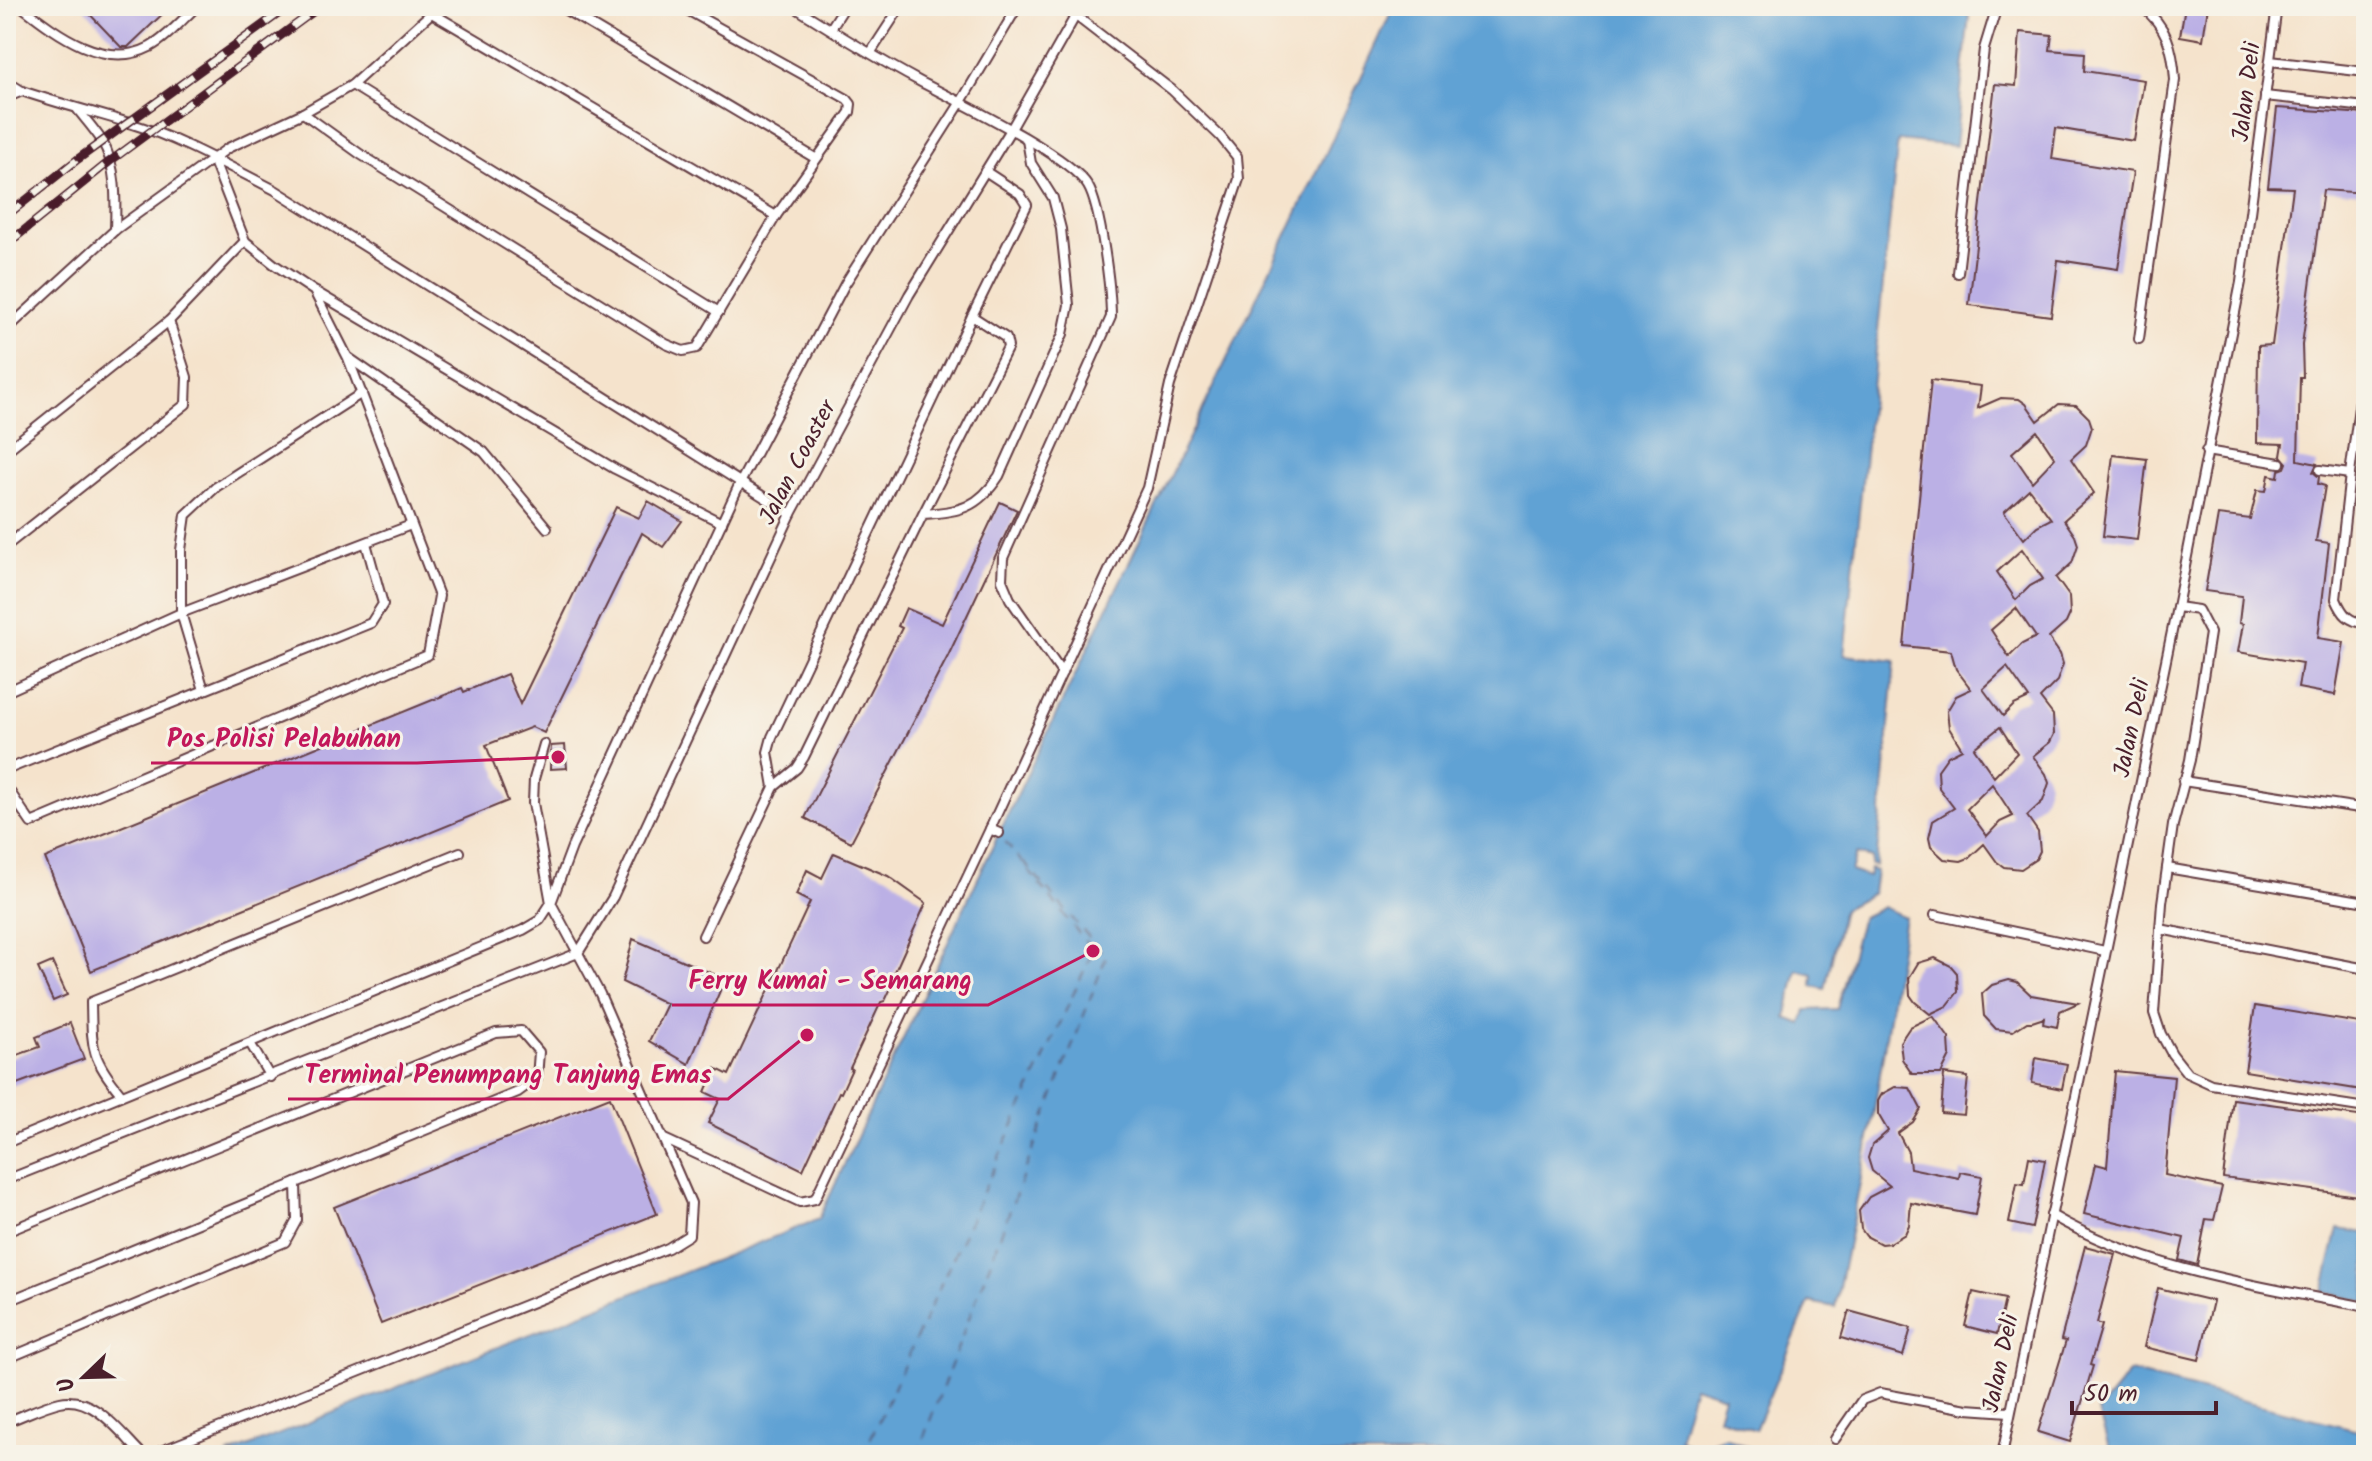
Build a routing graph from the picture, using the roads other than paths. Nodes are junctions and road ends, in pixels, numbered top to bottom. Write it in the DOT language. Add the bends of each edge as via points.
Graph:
graph roads {
  1 [pos="21,6"];
  2 [pos="197,6"];
  3 [pos="439,6"];
  4 [pos="559,6"];
  5 [pos="680,6"];
  6 [pos="793,6"];
  7 [pos="845,6"];
  8 [pos="901,6"];
  9 [pos="1018,6"];
  10 [pos="1058,6"];
  11 [pos="1081,6"];
  12 [pos="2003,6"];
  13 [pos="2141,6"];
  14 [pos="2277,6"];
  15 [pos="430,12"];
  16 [pos="1076,16"];
  17 [pos="831,28"];
  18 [pos="871,52"];
  19 [pos="2270,61"];
  20 [pos="2366,72"];
  21 [pos="6,81"];
  22 [pos="352,85"];
  23 [pos="22,91"];
  24 [pos="2265,96"];
  25 [pos="6,98"];
  26 [pos="961,102"];
  27 [pos="2366,107"];
  28 [pos="78,110"];
  29 [pos="303,113"];
  30 [pos="1010,131"];
  31 [pos="1027,140"];
  32 [pos="815,158"];
  33 [pos="213,159"];
  34 [pos="985,171"];
  35 [pos="776,216"];
  36 [pos="115,230"];
  37 [pos="245,241"];
  38 [pos="1958,273"];
  39 [pos="314,291"];
  40 [pos="719,312"];
  41 [pos="972,316"];
  42 [pos="169,321"];
  43 [pos="6,330"];
  44 [pos="2139,339"];
  45 [pos="2366,355"];
  46 [pos="348,358"];
  47 [pos="362,393"];
  48 [pos="6,451"];
  49 [pos="2206,451"];
  50 [pos="2280,463"];
  51 [pos="2320,470"];
  52 [pos="2350,474"];
  53 [pos="740,483"];
  54 [pos="791,514"];
  55 [pos="923,514"];
  56 [pos="722,523"];
  57 [pos="411,525"];
  58 [pos="547,528"];
  59 [pos="366,543"];
  60 [pos="6,546"];
  61 [pos="2177,607"];
  62 [pos="181,613"];
  63 [pos="2366,624"];
  64 [pos="1062,673"];
  65 [pos="204,690"];
  66 [pos="6,692"];
  67 [pos="544,744"];
  68 [pos="6,770"];
  69 [pos="2183,781"];
  70 [pos="6,786"];
  71 [pos="774,787"];
  72 [pos="2366,809"];
  73 [pos="460,852"];
  74 [pos="2167,868"];
  75 [pos="2366,902"];
  76 [pos="551,903"];
  77 [pos="1935,915"];
  78 [pos="2160,929"];
  79 [pos="703,936"];
  80 [pos="2105,951"];
  81 [pos="578,953"];
  82 [pos="2366,969"];
  83 [pos="250,1043"];
  84 [pos="270,1077"];
  85 [pos="121,1094"];
  86 [pos="2366,1108"];
  87 [pos="663,1139"];
  88 [pos="6,1143"];
  89 [pos="6,1180"];
  90 [pos="296,1183"];
  91 [pos="2051,1215"];
  92 [pos="6,1232"];
  93 [pos="6,1302"];
  94 [pos="2366,1307"];
  95 [pos="6,1359"];
  96 [pos="2009,1412"];
  97 [pos="6,1422"];
  98 [pos="1835,1439"];
  99 [pos="143,1455"];
  100 [pos="151,1455"];
  101 [pos="2002,1455"];
  1 -- 2 [label="lane" via="60,35 120,56 153,46"];
  3 -- 15 [label="lane"];
  4 -- 32 [label="lane"];
  5 -- 32 [label="lane" via="847,99 850,112"];
  6 -- 17 [label="lane"];
  7 -- 17 [label="lane"];
  8 -- 18 [label="lane"];
  9 -- 26 [label="lane, Jalan Coaster"];
  10 -- 16 [label="lane"];
  11 -- 16 [label="lane, Jalan Coaster"];
  12 -- 38 [label="lane" via="1995,13 1984,49"];
  13 -- 44 [label="lane" via="2163,27 2173,50 2175,80"];
  14 -- 19 [label="lane, Jalan Deli"];
  15 -- 22 [label="lane"];
  15 -- 35 [label="lane"];
  16 -- 30 [label="lane, Jalan Coaster"];
  16 -- 64 [label="lane" via="1172,90 1220,136 1237,157 1239,179 1170,385 1147,488"];
  17 -- 18 [label="lane"];
  18 -- 26 [label="lane"];
  19 -- 20 [label="lane"];
  19 -- 24 [label="lane, Jalan Deli"];
  21 -- 23 [label="lane"];
  22 -- 29 [label="lane"];
  22 -- 40 [label="lane"];
  23 -- 25 [label="lane"];
  23 -- 28 [label="lane"];
  24 -- 27 [label="lane"];
  24 -- 49 [label="lane, Jalan Deli" via="2241,282"];
  26 -- 30 [label="lane"];
  26 -- 53 [label="lane, Jalan Coaster" via="845,284"];
  28 -- 33 [label="lane" via="128,123"];
  28 -- 36 [label="lane" via="107,152 116,194"];
  29 -- 33 [label="lane" via="247,137"];
  29 -- 40 [label="lane" via="666,344 683,351 697,348"];
  30 -- 31 [label="lane"];
  30 -- 34 [label="lane, Jalan Coaster"];
  31 -- 55 [label="lane" via="1031,163 1053,198 1061,229 1069,305 1063,334 987,494 959,510"];
  31 -- 64 [label="lane" via="1077,172 1088,186 1111,299 1107,332 1003,558 1002,580 1010,599"];
  32 -- 35 [label="lane"];
  33 -- 36 [label="lane"];
  33 -- 37 [label="lane"];
  33 -- 53 [label="lane" via="275,190"];
  34 -- 41 [label="lane" via="1020,194 1027,205"];
  34 -- 54 [label="lane, Jalan Coaster" via="909,295"];
  35 -- 40 [label="lane"];
  36 -- 43 [label="lane"];
  37 -- 39 [label="lane"];
  37 -- 42 [label="lane"];
  39 -- 46 [label="lane"];
  39 -- 56 [label="lane" via="615,469"];
  41 -- 55 [label="lane" via="1006,338 1008,347"];
  41 -- 71 [label="lane" via="772,737 768,752"];
  42 -- 48 [label="lane"];
  42 -- 60 [label="lane" via="187,377 186,404"];
  45 -- 52 [label="lane"];
  46 -- 47 [label="lane"];
  46 -- 58 [label="lane" via="484,452"];
  47 -- 57 [label="lane"];
  47 -- 62 [label="lane" via="216,487 186,515"];
  49 -- 50 [label="lane"];
  49 -- 61 [label="lane, Jalan Deli"];
  51 -- 52 [label="lane"];
  52 -- 63 [label="lane" via="2336,599 2343,615"];
  53 -- 54 [label="lane"];
  53 -- 56 [label="lane, Jalan Coaster"];
  54 -- 81 [label="lane, Jalan Coaster" via="613,897"];
  55 -- 71 [label="lane" via="804,757"];
  56 -- 76 [label="lane, Jalan Coaster"];
  57 -- 59 [label="lane"];
  57 -- 70 [label="lane" via="439,596 428,655 31,823"];
  59 -- 62 [label="lane"];
  59 -- 65 [label="lane" via="383,604 371,623"];
  61 -- 69 [label="lane" via="2198,610 2210,633"];
  61 -- 80 [label="lane, Jalan Deli"];
  62 -- 65 [label="lane"];
  62 -- 66 [label="lane"];
  64 -- 87 [label="lane" via="994,831 815,1199 800,1202"];
  65 -- 68 [label="lane"];
  67 -- 76 [label="lane" via="533,803"];
  69 -- 72 [label="lane"];
  69 -- 74 [label="lane"];
  71 -- 79 [label="lane"];
  73 -- 85 [label="lane" via="91,1002 93,1051"];
  74 -- 75 [label="lane"];
  74 -- 78 [label="lane"];
  76 -- 81 [label="lane"];
  76 -- 83 [label="lane" via="540,920 523,930"];
  77 -- 80 [label="lane"];
  78 -- 82 [label="lane"];
  78 -- 86 [label="lane" via="2154,1013 2187,1073 2211,1084"];
  80 -- 91 [label="lane, Jalan Deli"];
  81 -- 84 [label="lane"];
  81 -- 87 [label="lane"];
  83 -- 84 [label="lane"];
  83 -- 85 [label="lane"];
  84 -- 89 [label="lane"];
  85 -- 88 [label="lane"];
  87 -- 100 [label="lane" via="691,1203 692,1221 689,1235 668,1248"];
  90 -- 92 [label="lane" via="518,1092 537,1078 539,1052 521,1031 496,1033"];
  90 -- 93 [label="lane"];
  90 -- 95 [label="lane" via="297,1220 285,1242"];
  91 -- 94 [label="lane" via="2085,1235 2171,1265"];
  91 -- 96 [label="lane, Jalan Deli"];
  96 -- 98 [label="lane" via="1880,1393 1862,1400"];
  96 -- 101 [label="lane, Jalan Deli"];
  97 -- 99 [label="lane" via="61,1401 75,1401 95,1409"];
}
